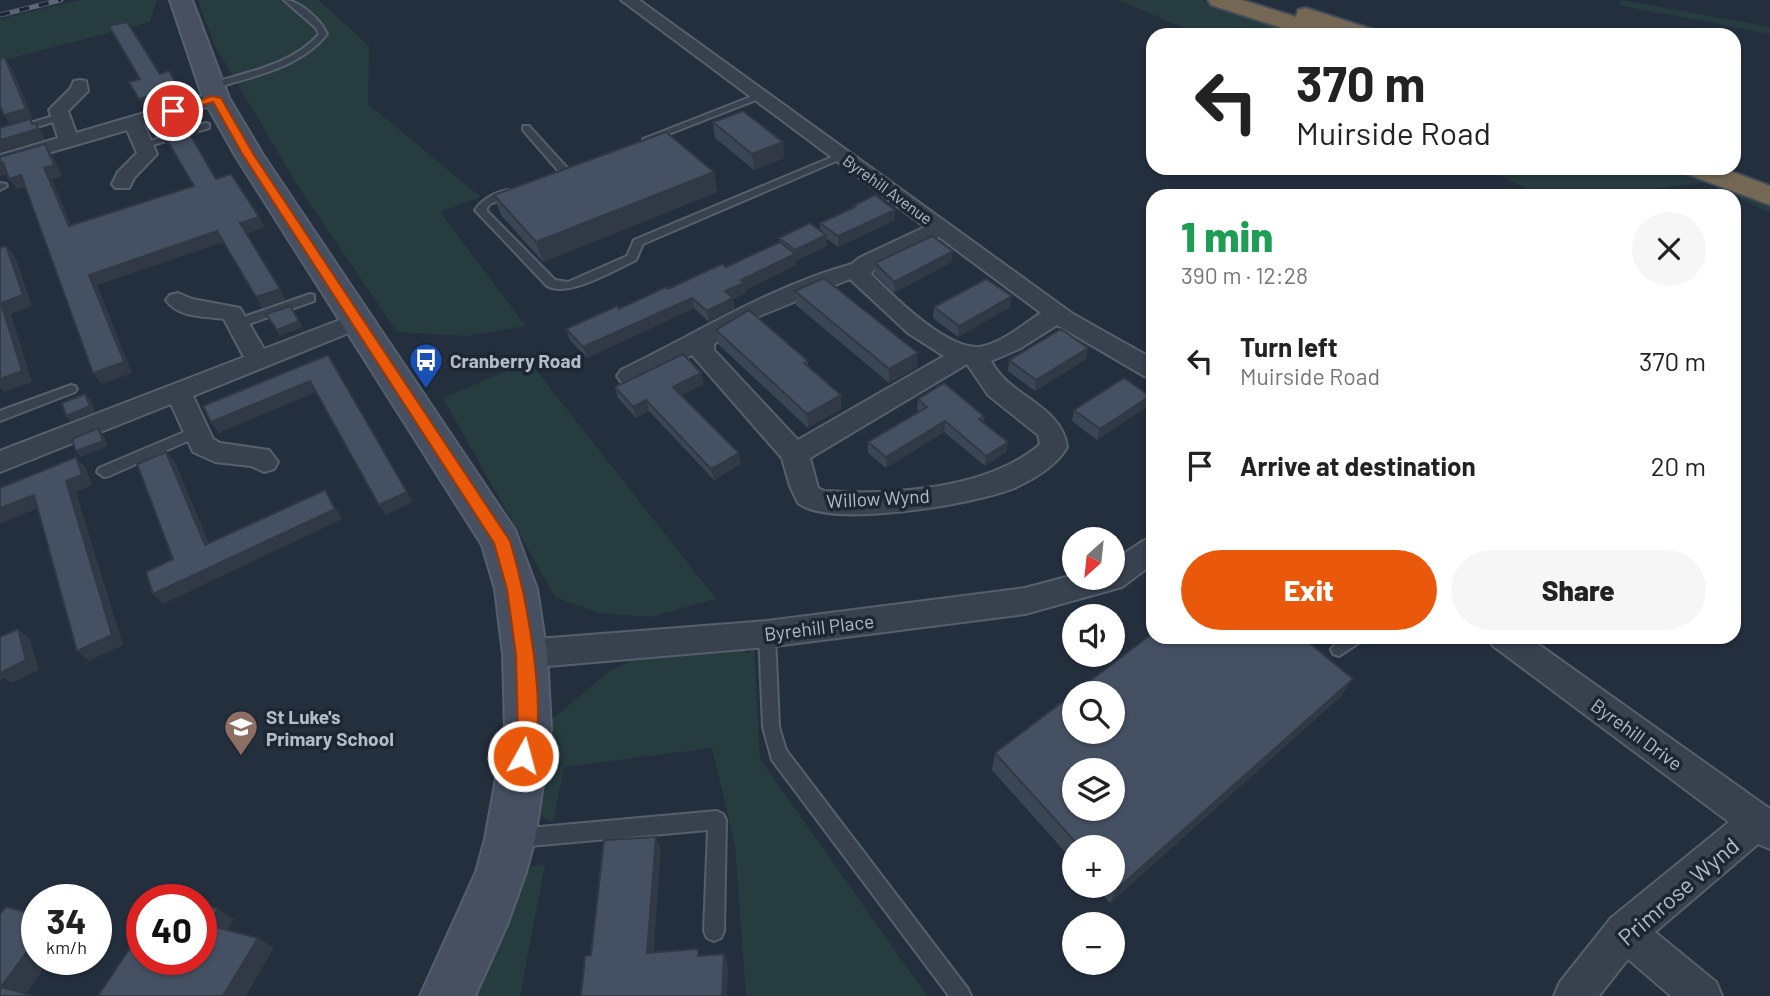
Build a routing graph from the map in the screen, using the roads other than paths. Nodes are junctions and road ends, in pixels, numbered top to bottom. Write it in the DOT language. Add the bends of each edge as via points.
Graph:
graph roads {
  1 [pos="181,0"];
  2 [pos="288,0"];
  3 [pos="629,0"];
  4 [pos="1219,0"];
  5 [pos="1257,0"];
  6 [pos="1306,28"];
  7 [pos="1344,28"];
  8 [pos="80,85"];
  9 [pos="761,96"];
  10 [pos="211,103"];
  11 [pos="60,117"];
  12 [pos="133,122"];
  13 [pos="526,128"];
  14 [pos="0,135"];
  15 [pos="69,141"];
  16 [pos="143,145"];
  17 [pos="631,145"];
  18 [pos="843,156"];
  19 [pos="0,161"];
  20 [pos="582,165"];
  21 [pos="1741,170"];
  22 [pos="565,172"];
  23 [pos="1715,175"];
  24 [pos="553,176"];
  25 [pos="1770,180"];
  26 [pos="122,184"];
  27 [pos="519,189"];
  28 [pos="1770,196"];
  29 [pos="941,228"];
  30 [pos="860,269"];
  31 [pos="310,298"];
  32 [pos="178,300"];
  33 [pos="1058,313"];
  34 [pos="358,321"];
  35 [pos="239,323"];
  36 [pos="703,340"];
  37 [pos="970,356"];
  38 [pos="258,360"];
  39 [pos="1146,366"];
  40 [pos="630,376"];
  41 [pos="71,389"];
  42 [pos="179,392"];
  43 [pos="0,416"];
  44 [pos="196,432"];
  45 [pos="794,455"];
  46 [pos="0,462"];
  47 [pos="264,462"];
  48 [pos="104,472"];
  49 [pos="1146,554"];
  50 [pos="1125,568"];
  51 [pos="1065,590"];
  52 [pos="767,634"];
  53 [pos="1345,644"];
  54 [pos="1514,644"];
  55 [pos="1339,649"];
  56 [pos="525,654"];
  57 [pos="1764,826"];
  58 [pos="510,839"];
  59 [pos="714,931"];
  60 [pos="1625,932"];
  61 [pos="447,996"];
  62 [pos="961,996"];
  63 [pos="1574,996"];
  64 [pos="1702,996"];
  1 -- 10 [label="street"];
  2 -- 10 [label="lane" via="320,27 323,34 319,40"];
  3 -- 9 [label="street, Byrehill Avenue"];
  4 -- 6 [label="highway"];
  5 -- 7 [label="highway"];
  8 -- 11 [label="street" via="60,107"];
  9 -- 17 [label="lane"];
  9 -- 18 [label="street, Byrehill Avenue"];
  10 -- 12 [label="street"];
  10 -- 16 [label="lane"];
  10 -- 34 [label="street"];
  11 -- 14 [label="lane"];
  11 -- 15 [label="street"];
  12 -- 15 [label="street"];
  12 -- 16 [label="street"];
  13 -- 22 [label="lane"];
  15 -- 19 [label="street"];
  16 -- 26 [label="street" via="147,154"];
  18 -- 27 [label="lane" via="638,242 632,258 563,286 551,283 480,210 485,202"];
  18 -- 29 [label="street, Byrehill Avenue"];
  20 -- 22 [label="lane"];
  21 -- 25 [label="highway"];
  22 -- 24 [label="lane"];
  23 -- 28 [label="highway"];
  29 -- 30 [label="street"];
  29 -- 33 [label="street, Byrehill Avenue"];
  30 -- 36 [label="street" via="769,303"];
  30 -- 37 [label="street" via="859,275 870,287 925,333 952,351"];
  31 -- 35 [label="lane"];
  32 -- 35 [label="street" via="184,306 232,313"];
  33 -- 37 [label="street" via="986,355"];
  33 -- 39 [label="street, Byrehill Avenue"];
  34 -- 38 [label="street"];
  34 -- 56 [label="street" via="501,541 516,589"];
  35 -- 38 [label="street"];
  36 -- 40 [label="street"];
  36 -- 45 [label="street, Willow Wynd" via="703,353"];
  37 -- 45 [label="street"];
  37 -- 45 [label="street, Willow Wynd" via="1000,392 1048,427 1055,438 1054,447 1043,459 1018,474 981,488 931,496 823,502 805,493"];
  38 -- 42 [label="street"];
  41 -- 43 [label="lane"];
  42 -- 44 [label="street"];
  42 -- 46 [label="street"];
  44 -- 47 [label="street" via="208,449 259,457"];
  44 -- 48 [label="lane"];
  49 -- 50 [label="street, Byrehill Place"];
  51 -- 52 [label="street, Byrehill Place" via="1025,601"];
  52 -- 56 [label="street, Byrehill Place"];
  52 -- 62 [label="lane" via="771,727 778,754"];
  53 -- 55 [label="lane"];
  54 -- 57 [label="street, Byrehill Drive"];
  56 -- 58 [label="street" via="528,729"];
  57 -- 60 [label="street, Primrose Wynd"];
  58 -- 59 [label="lane" via="717,820"];
  58 -- 61 [label="street" via="481,925"];
  60 -- 63 [label="street, Primrose Wynd"];
  60 -- 64 [label="street"];
}
